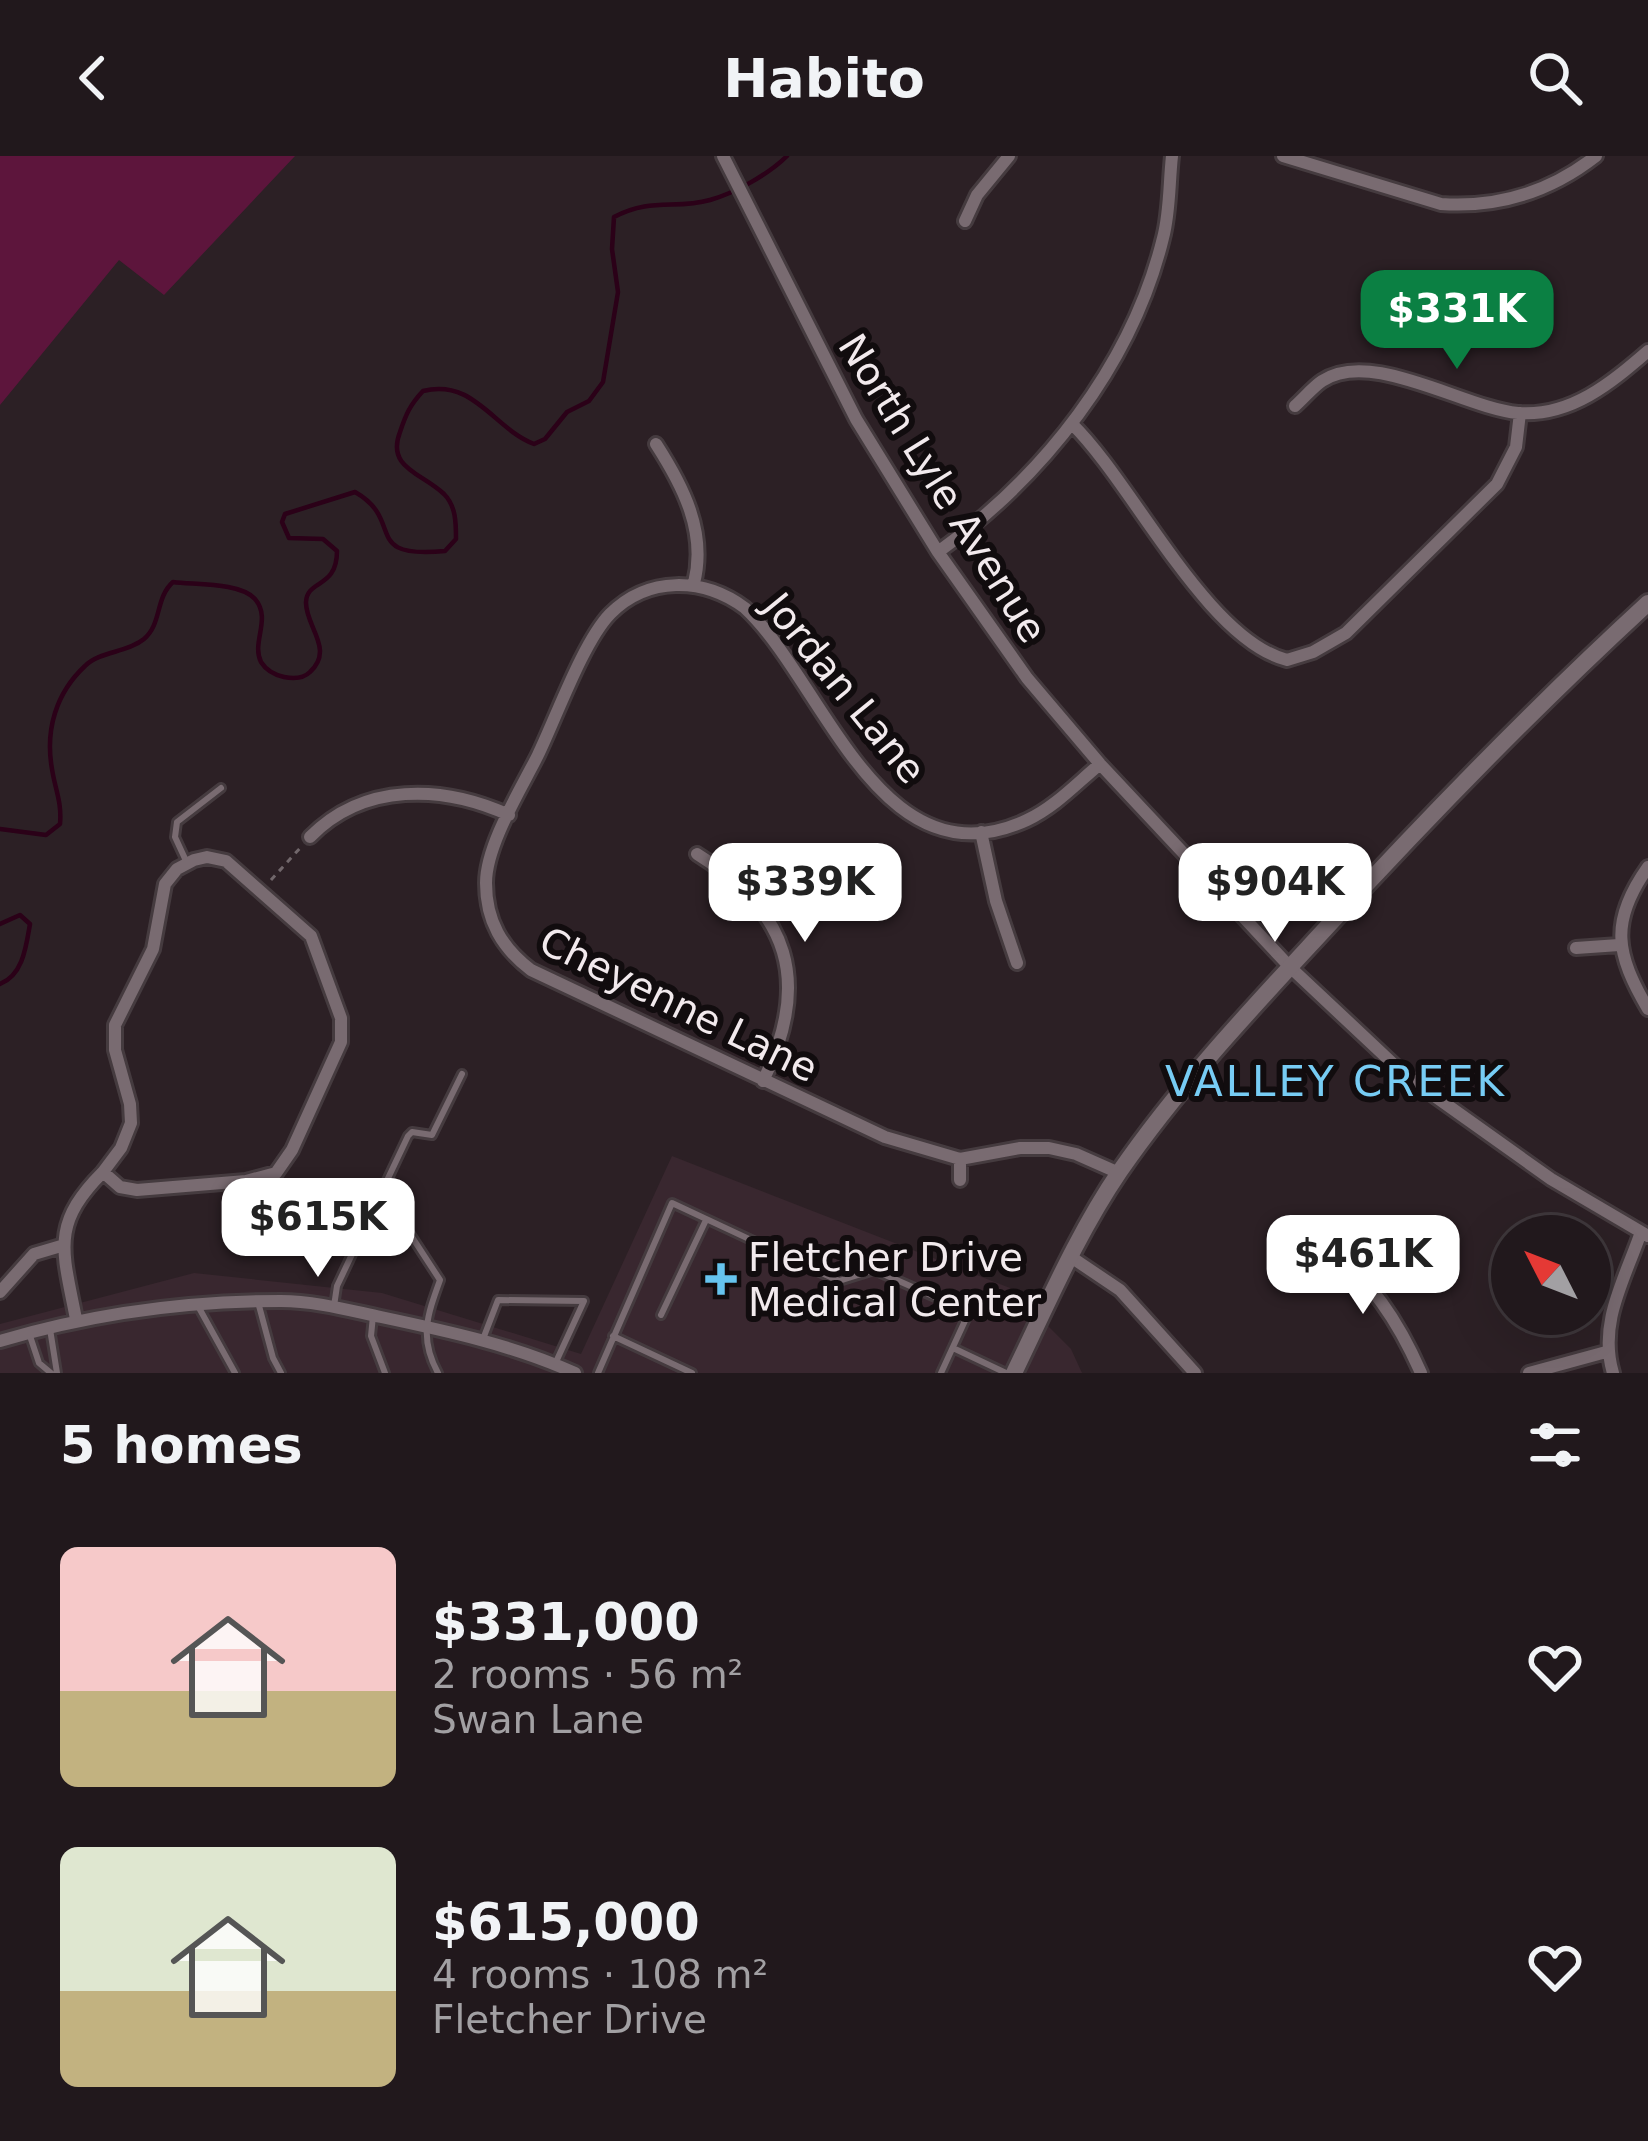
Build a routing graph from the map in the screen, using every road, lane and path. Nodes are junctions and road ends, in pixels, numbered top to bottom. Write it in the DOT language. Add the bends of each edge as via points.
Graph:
graph roads {
  1 [pos="1009,156"];
  2 [pos="1172,156"];
  3 [pos="1282,156"];
  4 [pos="1596,156"];
  5 [pos="726,163"];
  6 [pos="965,220"];
  7 [pos="1648,351"];
  8 [pos="1295,406"];
  9 [pos="1520,413"];
  10 [pos="1072,424"];
  11 [pos="656,444"];
  12 [pos="938,552"];
  13 [pos="694,584"];
  14 [pos="1648,603"];
  15 [pos="1100,764"];
  16 [pos="221,788"];
  17 [pos="509,815"];
  18 [pos="982,832"];
  19 [pos="310,837"];
  20 [pos="697,854"];
  21 [pos="187,863"];
  22 [pos="1648,868"];
  23 [pos="262,890"];
  24 [pos="1619,945"];
  25 [pos="1576,949"];
  26 [pos="1017,963"];
  27 [pos="1290,967"];
  28 [pos="1648,1009"];
  29 [pos="462,1074"];
  30 [pos="763,1081"];
  31 [pos="960,1159"];
  32 [pos="103,1172"];
  33 [pos="1119,1173"];
  34 [pos="960,1180"];
  35 [pos="382,1191"];
  36 [pos="707,1219"];
  37 [pos="1645,1234"];
  38 [pos="61,1246"];
  39 [pos="1324,1246"];
  40 [pos="1071,1257"];
  41 [pos="0,1292"];
  42 [pos="258,1303"];
  43 [pos="198,1306"];
  44 [pos="334,1306"];
  45 [pos="661,1315"];
  46 [pos="373,1316"];
  47 [pos="76,1319"];
  48 [pos="424,1326"];
  49 [pos="50,1327"];
  50 [pos="29,1332"];
  51 [pos="614,1336"];
  52 [pos="483,1339"];
  53 [pos="0,1341"];
  54 [pos="953,1348"];
  55 [pos="1606,1352"];
  56 [pos="555,1364"];
  57 [pos="54,1373"];
  58 [pos="235,1373"];
  59 [pos="281,1373"];
  60 [pos="385,1373"];
  61 [pos="438,1373"];
  62 [pos="574,1373"];
  63 [pos="598,1373"];
  64 [pos="692,1373"];
  65 [pos="941,1373"];
  66 [pos="1010,1373"];
  67 [pos="1195,1373"];
  68 [pos="1420,1373"];
  69 [pos="1529,1373"];
  70 [pos="1613,1373"];
  1 -- 6 [label="street"];
  2 -- 10 [label="street" via="1150,284 1117,356"];
  3 -- 4 [label="street" via="1462,206 1538,192"];
  5 -- 12 [label="street, North Lyle Avenue" via="856,419"];
  7 -- 9 [label="street" via="1594,394"];
  8 -- 9 [label="street" via="1323,380 1360,370"];
  9 -- 10 [label="street" via="1516,447 1497,484 1346,633 1287,660 1258,646 1205,596"];
  10 -- 12 [label="street"];
  11 -- 13 [label="street" via="693,516"];
  12 -- 15 [label="street, North Lyle Avenue"];
  13 -- 17 [label="street" via="648,591 610,614"];
  13 -- 18 [label="street, Jordan Lane" via="753,615 892,802 925,822"];
  14 -- 27 [label="street" via="1480,765"];
  15 -- 18 [label="street" via="1028,820"];
  15 -- 27 [label="street, North Lyle Avenue"];
  16 -- 21 [label="lane" via="177,822"];
  17 -- 19 [label="street" via="466,798 398,794 333,817"];
  17 -- 30 [label="street, Cheyenne Lane" via="486,874 487,897 497,934 517,960"];
  18 -- 26 [label="street"];
  19 -- 23 [label="path"];
  20 -- 30 [label="street" via="749,892 774,926 785,961 787,1019"];
  21 -- 23 [label="street" via="226,862"];
  21 -- 32 [label="street" via="165,884 153,949 115,1025 131,1124"];
  22 -- 24 [label="street" via="1630,898"];
  23 -- 32 [label="street" via="315,944 342,1023 340,1047 292,1150 276,1172 246,1181 137,1190"];
  24 -- 25 [label="street"];
  24 -- 28 [label="street"];
  27 -- 33 [label="street"];
  27 -- 37 [label="street, North Lyle Avenue" via="1405,1076 1474,1128"];
  29 -- 35 [label="lane" via="432,1135 408,1136"];
  30 -- 31 [label="street, Cheyenne Lane" via="885,1137"];
  31 -- 33 [label="street, Cheyenne Lane" via="1049,1148"];
  31 -- 34 [label="street"];
  32 -- 38 [label="street" via="74,1203"];
  33 -- 40 [label="street"];
  35 -- 44 [label="lane"];
  35 -- 48 [label="lane" via="440,1280"];
  36 -- 45 [label="lane"];
  36 -- 51 [label="lane" via="672,1203"];
  36 -- 54 [label="lane" via="838,1281 874,1270 969,1312"];
  37 -- 55 [label="street" via="1617,1295"];
  38 -- 41 [label="street" via="34,1255"];
  38 -- 47 [label="street"];
  39 -- 68 [label="street" via="1363,1277"];
  40 -- 66 [label="street"];
  40 -- 67 [label="street" via="1120,1290"];
  42 -- 43 [label="street"];
  42 -- 44 [label="street"];
  42 -- 59 [label="lane"];
  43 -- 47 [label="street"];
  43 -- 58 [label="lane"];
  44 -- 46 [label="street"];
  46 -- 48 [label="street"];
  46 -- 60 [label="lane" via="370,1336"];
  47 -- 49 [label="street"];
  48 -- 52 [label="street"];
  48 -- 61 [label="lane"];
  49 -- 50 [label="street"];
  49 -- 57 [label="lane"];
  50 -- 53 [label="street"];
  50 -- 57 [label="lane" via="40,1363"];
  51 -- 63 [label="lane"];
  51 -- 64 [label="lane"];
  52 -- 56 [label="street"];
  52 -- 56 [label="lane" via="498,1300 584,1301"];
  54 -- 65 [label="lane"];
  54 -- 66 [label="lane"];
  55 -- 69 [label="street"];
  55 -- 70 [label="street"];
  56 -- 62 [label="street"];
}
